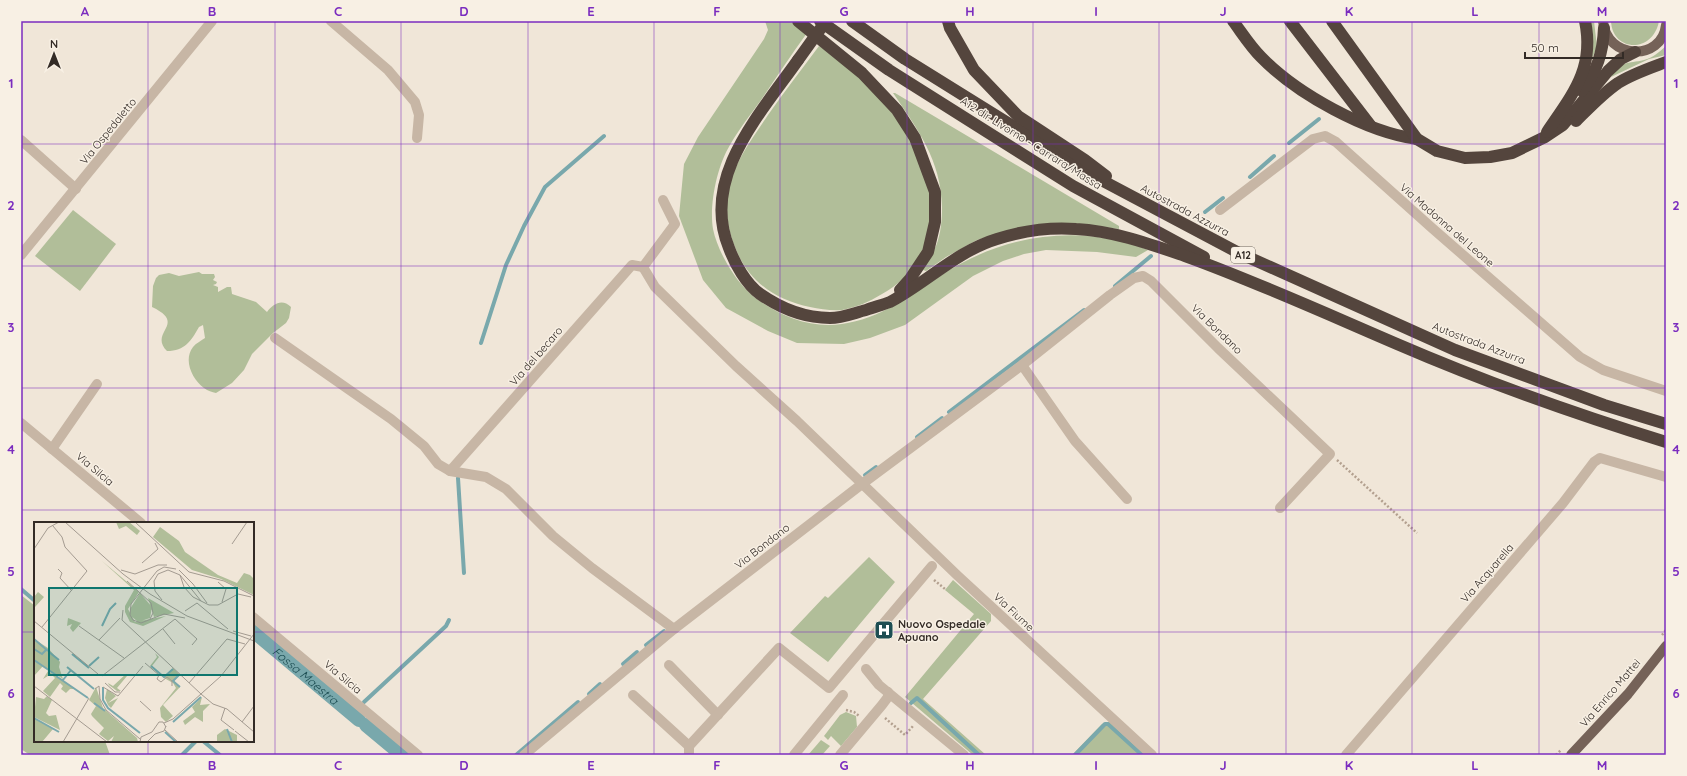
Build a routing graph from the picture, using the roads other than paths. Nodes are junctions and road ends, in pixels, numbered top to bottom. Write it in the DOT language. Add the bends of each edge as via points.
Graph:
graph roads {
  1 [pos="332,21"];
  2 [pos="798,21"];
  3 [pos="820,21"];
  4 [pos="826,21"];
  5 [pos="852,21"];
  6 [pos="948,21"];
  7 [pos="1232,21"];
  8 [pos="1290,21"];
  9 [pos="1332,21"];
  10 [pos="1586,21"];
  11 [pos="210,22"];
  12 [pos="1604,25"];
  13 [pos="1666,25"];
  14 [pos="1662,39"];
  15 [pos="1635,52"];
  16 [pos="1666,62"];
  17 [pos="1371,126"];
  18 [pos="1545,137"];
  19 [pos="417,138"];
  20 [pos="1417,139"];
  21 [pos="21,140"];
  22 [pos="76,189"];
  23 [pos="1132,196"];
  24 [pos="664,200"];
  25 [pos="1220,210"];
  26 [pos="21,255"];
  27 [pos="643,267"];
  28 [pos="1235,274"];
  29 [pos="888,303"];
  30 [pos="275,338"];
  31 [pos="1022,365"];
  32 [pos="97,384"];
  33 [pos="1666,391"];
  34 [pos="21,423"];
  35 [pos="1666,424"];
  36 [pos="1666,442"];
  37 [pos="52,449"];
  38 [pos="450,472"];
  39 [pos="1666,476"];
  40 [pos="862,484"];
  41 [pos="1128,500"];
  42 [pos="1280,508"];
  43 [pos="140,522"];
  44 [pos="932,566"];
  45 [pos="254,618"];
  46 [pos="674,629"];
  47 [pos="1666,646"];
  48 [pos="668,665"];
  49 [pos="866,669"];
  50 [pos="888,692"];
  51 [pos="633,695"];
  52 [pos="843,696"];
  53 [pos="718,714"];
  54 [pos="689,750"];
  55 [pos="418,755"];
  56 [pos="524,755"];
  57 [pos="794,755"];
  58 [pos="840,755"];
  59 [pos="964,755"];
  60 [pos="1152,755"];
  61 [pos="1346,755"];
  62 [pos="1571,755"];
  1 -- 19 [label="street" via="388,70 415,102 419,115"];
  2 -- 29 [label="highway" via="862,73 897,110 915,138 935,192 935,222 928,252 910,279"];
  3 -- 28 [label="highway, A12 dir. Livorno - Carrara/Massa / A12" via="889,70 1073,186"];
  4 -- 29 [label="highway, bridge" via="739,145 724,182 720,208 725,240 735,264 757,291 780,306 805,315 830,318 850,315"];
  5 -- 23 [label="highway, Autostrada Azzurra / A12" via="905,59 1088,173"];
  6 -- 23 [label="highway" via="974,70 1018,116 1085,160"];
  7 -- 17 [label="highway" via="1260,57 1290,83 1339,113"];
  8 -- 17 [label="highway"];
  9 -- 20 [label="highway"];
  10 -- 18 [label="highway" via="1585,69 1573,94"];
  11 -- 22 [label="street, Via Ospedaletto"];
  12 -- 15 [label="main road" via="1608,38 1615,46"];
  12 -- 18 [label="highway" via="1602,51 1594,72 1571,106"];
  13 -- 14 [label="main road"];
  14 -- 15 [label="main road" via="1646,50"];
  15 -- 18 [label="highway" via="1608,71 1563,125"];
  16 -- 18 [label="highway" via="1618,83 1570,128"];
  17 -- 20 [label="highway" via="1398,137"];
  18 -- 20 [label="highway" via="1512,153 1471,158 1437,151"];
  21 -- 22 [label="street"];
  22 -- 26 [label="street, Via Ospedaletto"];
  23 -- 35 [label="highway, Autostrada Azzurra / A12" via="1239,253 1455,350 1604,405"];
  24 -- 27 [label="street" via="674,224"];
  25 -- 33 [label="street, Via Madonna del Leone" via="1313,139 1325,136 1336,142 1580,357 1603,370"];
  27 -- 38 [label="street, Via del becaro" via="632,265"];
  27 -- 40 [label="street, Via Fiume" via="655,288"];
  28 -- 29 [label="highway" via="1134,239 1077,229 1034,230 995,239 969,252"];
  28 -- 36 [label="highway, A12" via="1449,367 1596,420"];
  30 -- 38 [label="street" via="391,419 424,446 438,464"];
  31 -- 40 [label="street, Via Bondano"];
  31 -- 41 [label="street" via="1075,441"];
  31 -- 42 [label="street, Via Bondano" via="1110,295 1134,278 1143,276 1330,454"];
  32 -- 37 [label="street"];
  34 -- 37 [label="street, Via Silcia"];
  37 -- 43 [label="street, Via Silcia"];
  38 -- 46 [label="street" via="486,477 506,489 553,536"];
  39 -- 61 [label="street, Via Acquarella" via="1600,458 1594,462 1563,502"];
  40 -- 46 [label="street, Via Bondano"];
  40 -- 60 [label="street, Via Fiume"];
  44 -- 53 [label="street" via="829,688 779,648"];
  45 -- 55 [label="street, Via Silcia"];
  46 -- 56 [label="street, Via Bondano"];
  47 -- 62 [label="main road, Via Enrico Mattei" via="1628,694"];
  48 -- 53 [label="street"];
  49 -- 50 [label="street"];
  50 -- 58 [label="street" via="888,697 882,705"];
  50 -- 59 [label="street"];
  51 -- 54 [label="street"];
  52 -- 57 [label="street"];
  53 -- 54 [label="street"];
}
